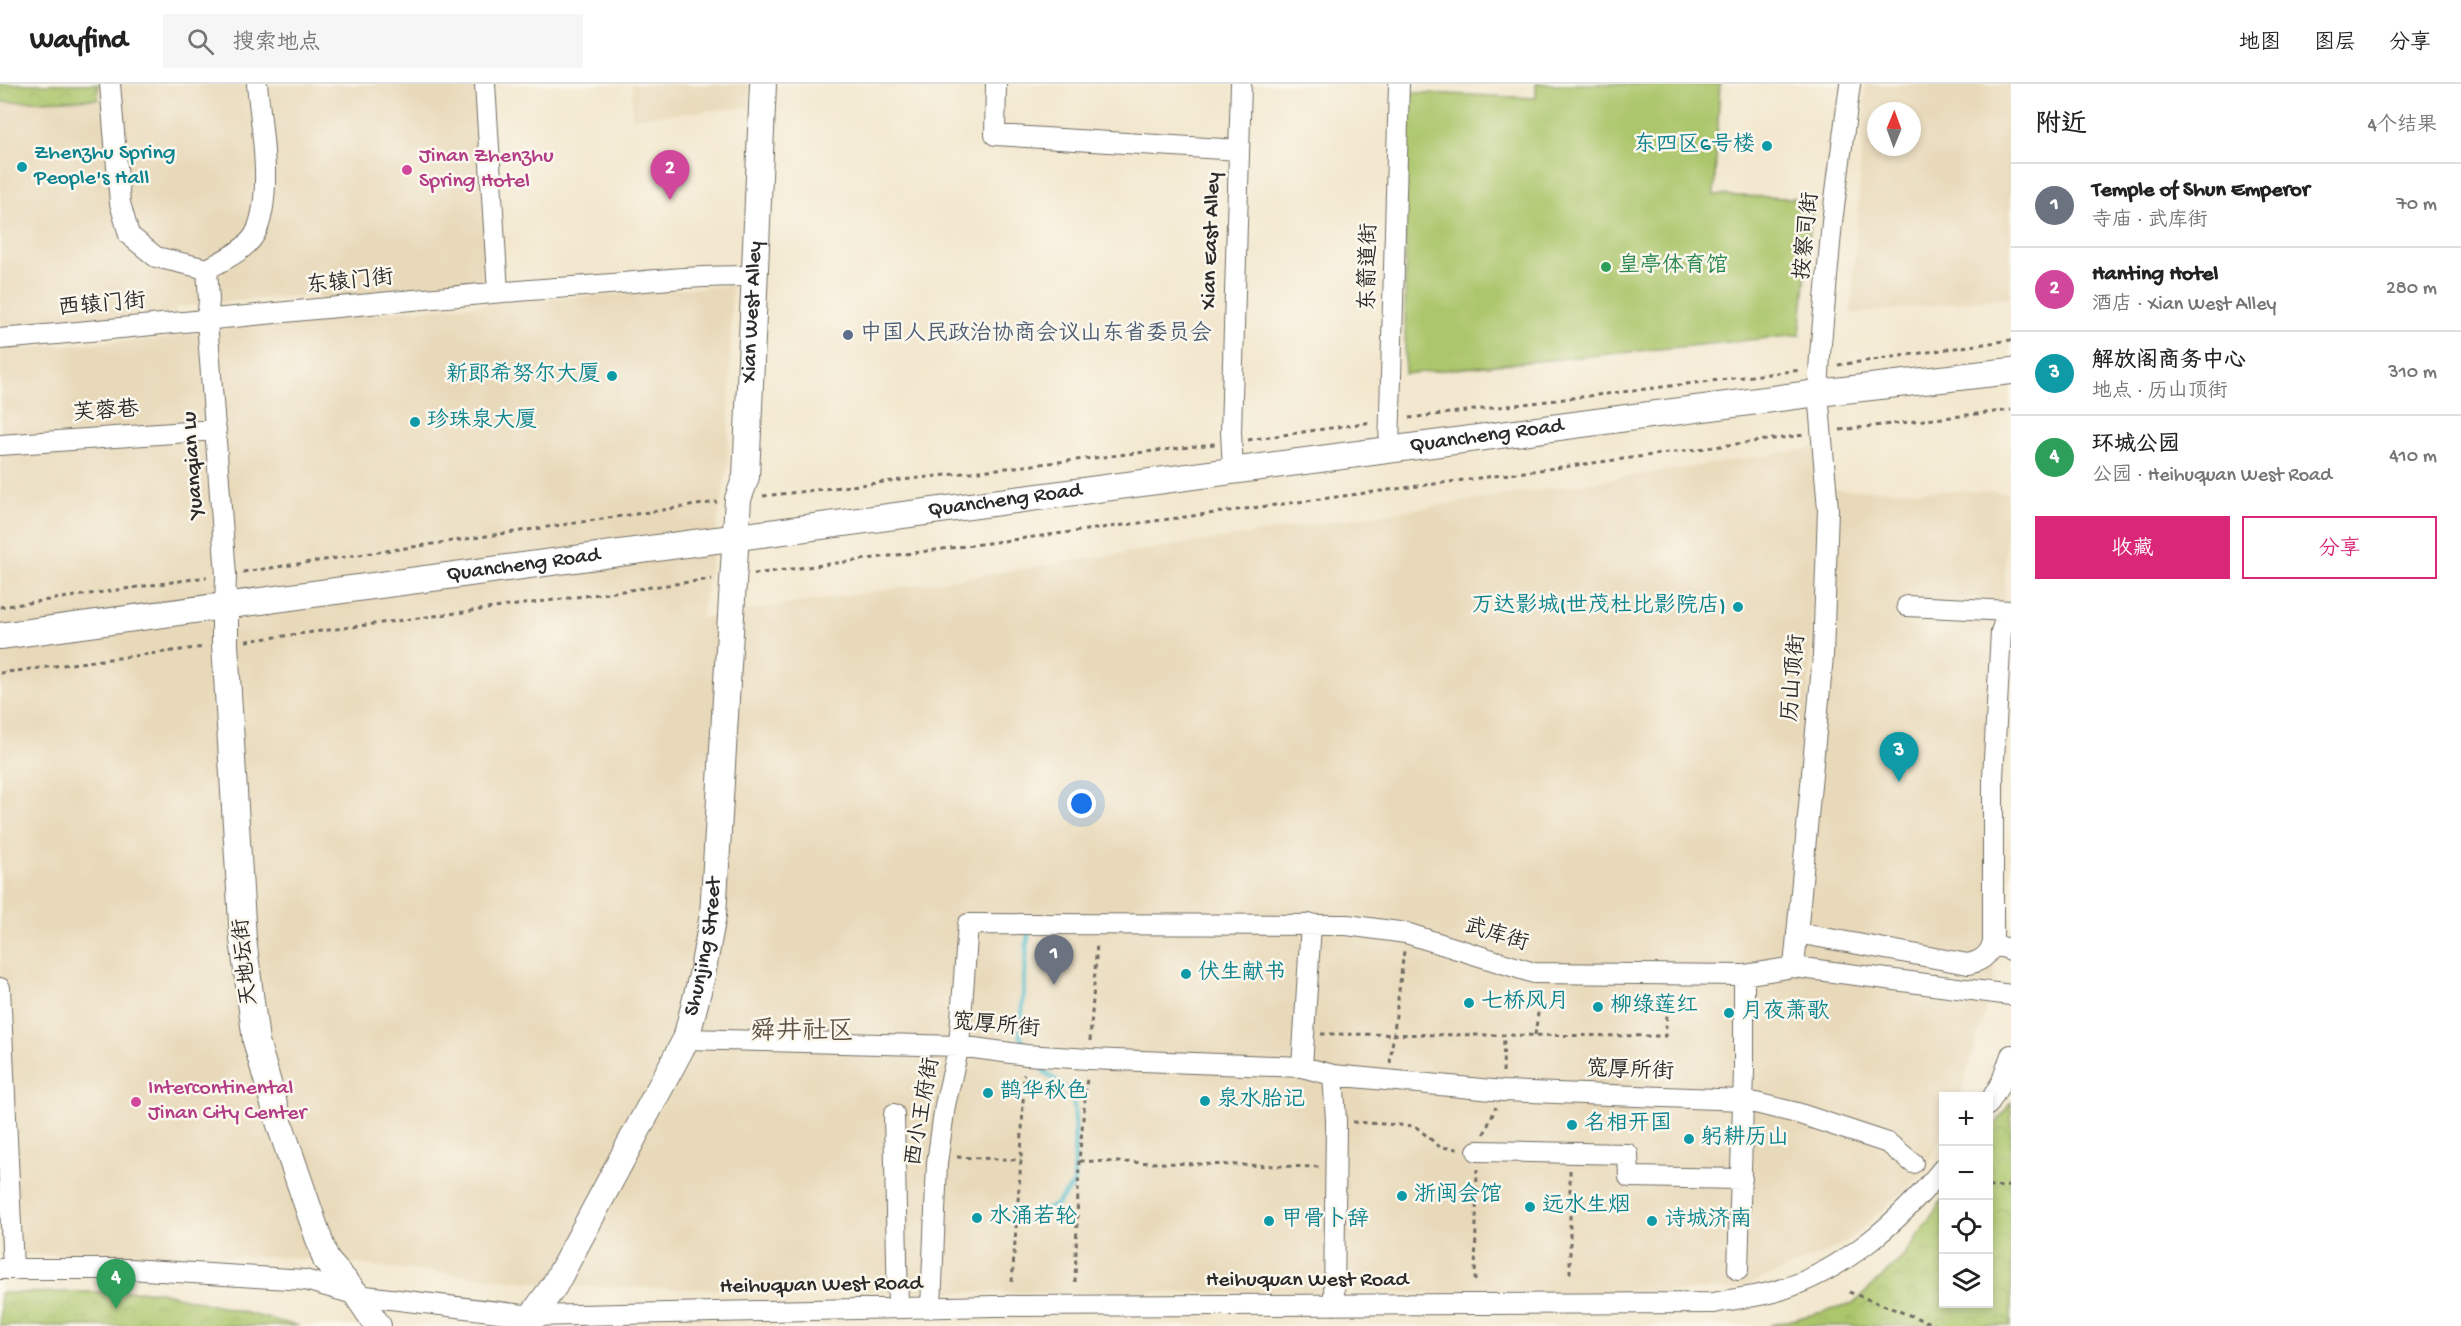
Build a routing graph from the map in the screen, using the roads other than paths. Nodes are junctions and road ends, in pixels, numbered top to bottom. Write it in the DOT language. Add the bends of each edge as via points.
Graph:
graph roads {
  1 [pos="110,84"];
  2 [pos="257,84"];
  3 [pos="484,84"];
  4 [pos="764,84"];
  5 [pos="996,84"];
  6 [pos="1241,84"];
  7 [pos="1399,84"];
  8 [pos="1850,84"];
  9 [pos="1239,150"];
  10 [pos="207,269"];
  11 [pos="756,276"];
  12 [pos="498,292"];
  13 [pos="207,321"];
  14 [pos="0,339"];
  15 [pos="2011,371"];
  16 [pos="1818,393"];
  17 [pos="216,430"];
  18 [pos="0,445"];
  19 [pos="1389,450"];
  20 [pos="1233,471"];
  21 [pos="737,538"];
  22 [pos="225,606"];
  23 [pos="1907,606"];
  24 [pos="2009,611"];
  25 [pos="0,636"];
  26 [pos="2002,777"];
  27 [pos="968,924"];
  28 [pos="1311,924"];
  29 [pos="1797,933"];
  30 [pos="2002,947"];
  31 [pos="1794,968"];
  32 [pos="1744,975"];
  33 [pos="0,988"];
  34 [pos="2011,995"];
  35 [pos="686,1039"];
  36 [pos="959,1046"];
  37 [pos="2011,1055"];
  38 [pos="1302,1068"];
  39 [pos="1333,1075"];
  40 [pos="1993,1098"];
  41 [pos="1743,1100"];
  42 [pos="894,1114"];
  43 [pos="1477,1151"];
  44 [pos="1913,1164"];
  45 [pos="1939,1173"];
  46 [pos="1742,1179"];
  47 [pos="6,1268"];
  48 [pos="1738,1270"];
  49 [pos="357,1295"];
  50 [pos="1334,1305"];
  51 [pos="898,1308"];
  52 [pos="931,1308"];
  53 [pos="531,1321"];
  54 [pos="378,1326"];
  1 -- 10 [label="street" via="120,203 129,235 156,257"];
  2 -- 10 [label="street" via="266,172 257,232 237,253"];
  3 -- 12 [label="street"];
  4 -- 11 [label="main road, Xian West Alley"];
  5 -- 9 [label="street" via="995,135"];
  6 -- 9 [label="street, Xian East Alley"];
  7 -- 19 [label="street, 东箭道街"];
  8 -- 16 [label="street, 按察司街" via="1832,222"];
  9 -- 20 [label="street, Xian East Alley"];
  10 -- 13 [label="street, Yuanqian Lu"];
  11 -- 12 [label="street, 东辕门街"];
  11 -- 21 [label="main road, Xian West Alley" via="746,477 738,499"];
  12 -- 13 [label="street, 东辕门街"];
  13 -- 14 [label="street, 西辕门街"];
  13 -- 17 [label="street, Yuanqian Lu"];
  15 -- 16 [label="main road, Quancheng Road"];
  16 -- 19 [label="main road, Quancheng Road"];
  16 -- 29 [label="street, 历山顶街" via="1827,509 1823,656"];
  17 -- 18 [label="street, 芙蓉巷"];
  17 -- 22 [label="street, Yuanqian Lu"];
  19 -- 20 [label="main road, Quancheng Road"];
  20 -- 21 [label="main road, Quancheng Road"];
  21 -- 22 [label="main road, Quancheng Road"];
  21 -- 35 [label="main road, Shunjing Street" via="713,915"];
  22 -- 25 [label="main road, Quancheng Road"];
  22 -- 49 [label="main road, 天地坛街" via="243,939 256,1041 326,1260"];
  23 -- 24 [label="street"];
  24 -- 26 [label="street" via="2001,632"];
  26 -- 30 [label="street"];
  27 -- 28 [label="street, 武库街"];
  27 -- 36 [label="street, 西小王府街"];
  28 -- 32 [label="street, 武库街" via="1406,933 1534,973"];
  28 -- 38 [label="street"];
  29 -- 30 [label="street" via="1968,964 1979,962"];
  29 -- 31 [label="street, 历山顶街"];
  31 -- 32 [label="street, 武库街"];
  31 -- 34 [label="street, 武库街"];
  32 -- 41 [label="street"];
  33 -- 47 [label="street"];
  35 -- 36 [label="street, 宽厚所街"];
  35 -- 53 [label="main road, Shunjing Street" via="554,1286"];
  36 -- 38 [label="street, 宽厚所街" via="1047,1056"];
  36 -- 52 [label="street, 西小王府街" via="938,1156"];
  37 -- 40 [label="street"];
  38 -- 39 [label="street, 宽厚所街"];
  39 -- 41 [label="street, 宽厚所街" via="1503,1091"];
  39 -- 50 [label="street"];
  41 -- 44 [label="street, 宽厚所街" via="1888,1143"];
  41 -- 46 [label="street"];
  42 -- 51 [label="street"];
  43 -- 46 [label="street" via="1628,1154 1629,1177"];
  45 -- 50 [label="street, Heihuquan West Road" via="1873,1238 1830,1269 1764,1294 1714,1303"];
  46 -- 48 [label="street"];
  47 -- 49 [label="street, Heihuquan West Road" via="129,1269 305,1280"];
  49 -- 53 [label="street, Heihuquan West Road"];
  49 -- 54 [label="main road, 天地坛街"];
  50 -- 52 [label="street, Heihuquan West Road"];
  51 -- 52 [label="street, Heihuquan West Road"];
  51 -- 53 [label="street, Heihuquan West Road"];
}
